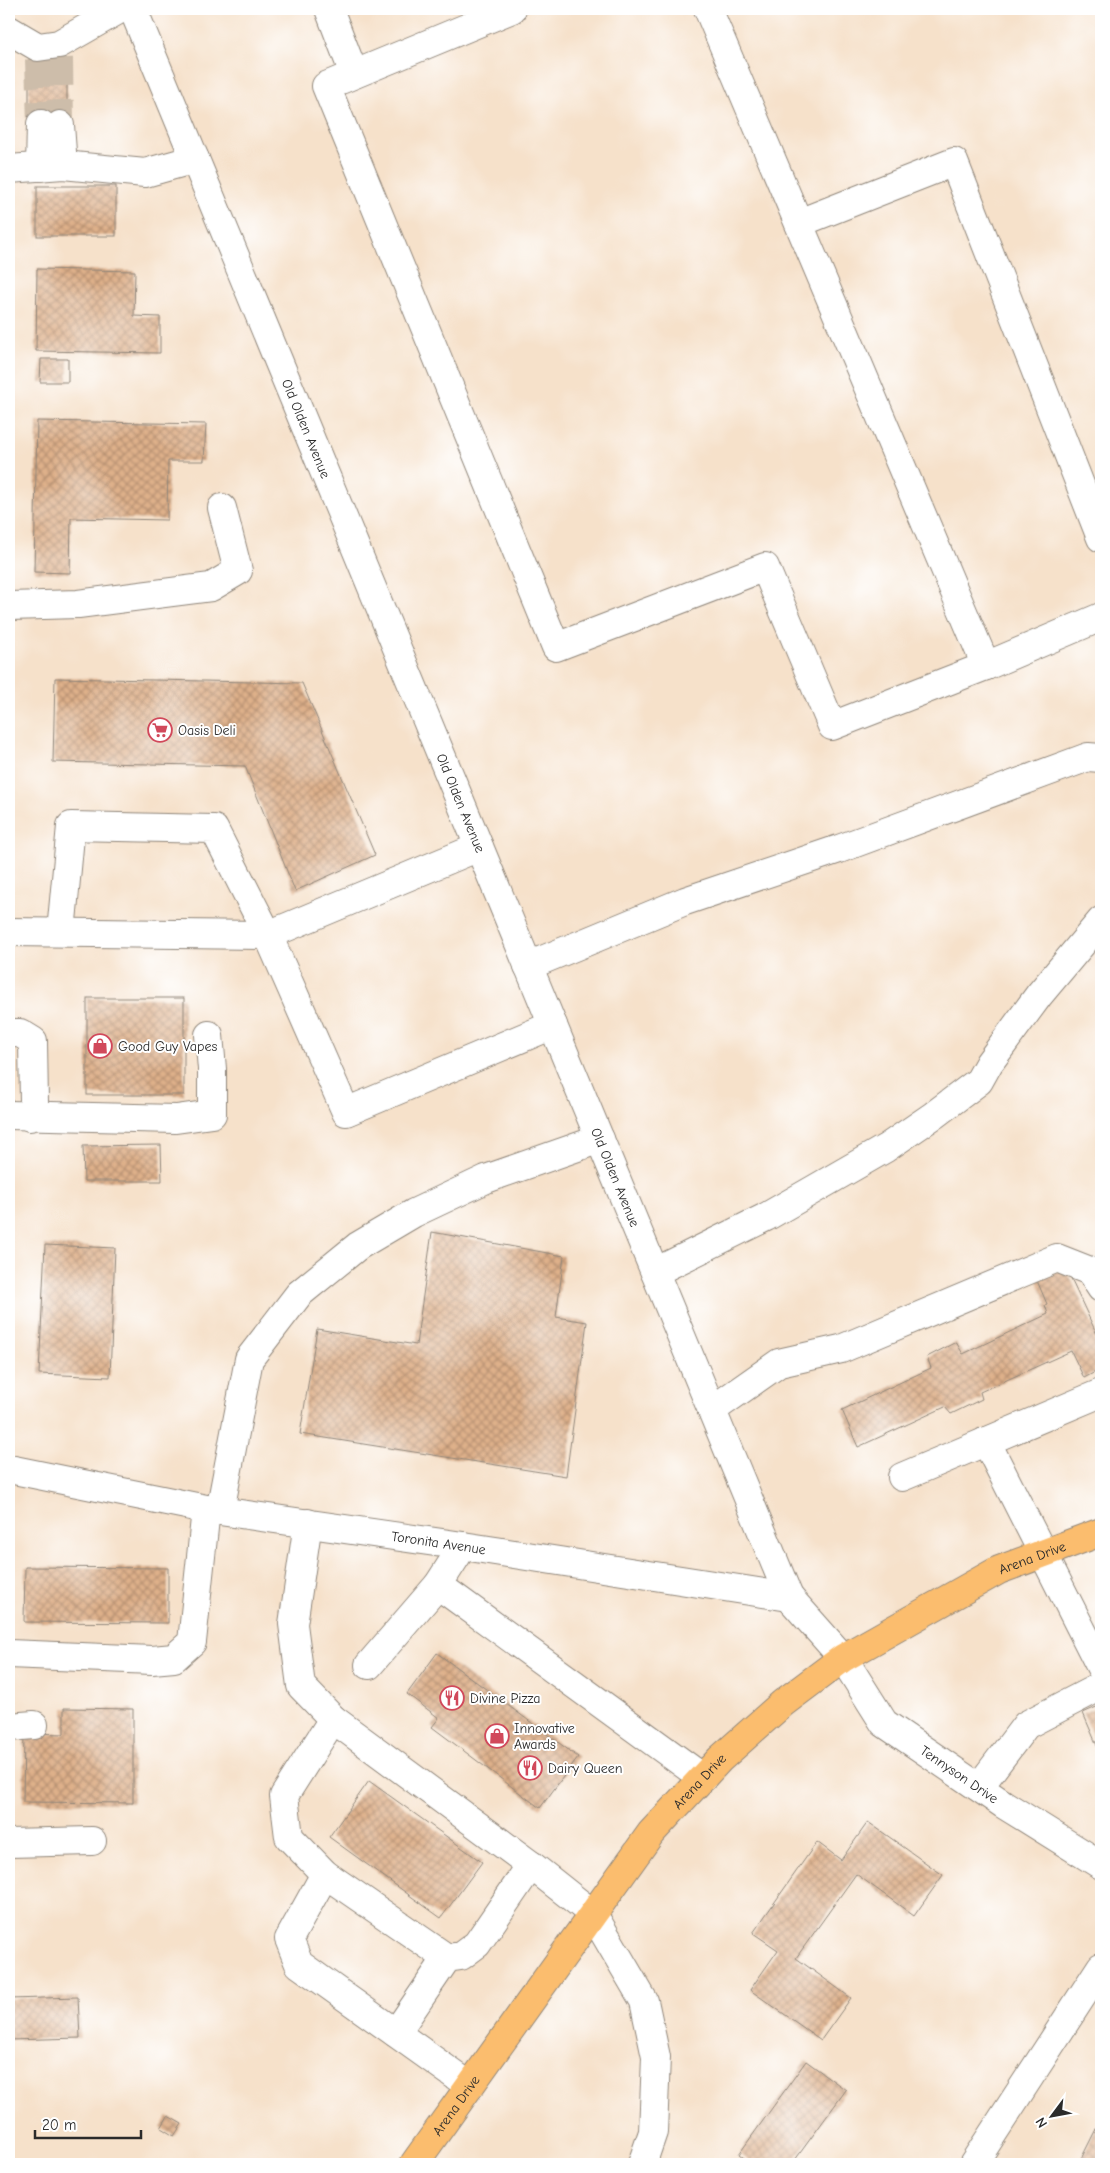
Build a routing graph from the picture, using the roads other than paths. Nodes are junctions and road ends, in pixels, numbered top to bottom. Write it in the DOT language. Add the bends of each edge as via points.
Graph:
graph roads {
  1 [pos="120,9"];
  2 [pos="133,9"];
  3 [pos="329,9"];
  4 [pos="512,9"];
  5 [pos="708,9"];
  6 [pos="9,30"];
  7 [pos="354,74"];
  8 [pos="50,125"];
  9 [pos="195,159"];
  10 [pos="51,166"];
  11 [pos="9,169"];
  12 [pos="799,223"];
  13 [pos="222,508"];
  14 [pos="1101,538"];
  15 [pos="9,606"];
  16 [pos="1101,617"];
  17 [pos="986,666"];
  18 [pos="1101,758"];
  19 [pos="479,847"];
  20 [pos="1101,921"];
  21 [pos="9,932"];
  22 [pos="61,932"];
  23 [pos="268,935"];
  24 [pos="528,966"];
  25 [pos="553,1025"];
  26 [pos="14,1033"];
  27 [pos="209,1035"];
  28 [pos="19,1116"];
  29 [pos="600,1139"];
  30 [pos="655,1272"];
  31 [pos="1101,1288"];
  32 [pos="1101,1393"];
  33 [pos="712,1410"];
  34 [pos="986,1441"];
  35 [pos="9,1469"];
  36 [pos="902,1477"];
  37 [pos="213,1510"];
  38 [pos="308,1523"];
  39 [pos="1101,1532"];
  40 [pos="463,1546"];
  41 [pos="1043,1553"];
  42 [pos="438,1585"];
  43 [pos="789,1597"];
  44 [pos="9,1654"];
  45 [pos="843,1658"];
  46 [pos="369,1665"];
  47 [pos="1101,1668"];
  48 [pos="1101,1686"];
  49 [pos="333,1719"];
  50 [pos="703,1778"];
  51 [pos="979,1787"];
  52 [pos="92,1841"];
  53 [pos="9,1843"];
  54 [pos="531,1864"];
  55 [pos="1101,1865"];
  56 [pos="325,1874"];
  57 [pos="593,1914"];
  58 [pos="447,1958"];
  59 [pos="1101,1967"];
  60 [pos="396,2033"];
  61 [pos="470,2086"];
  62 [pos="414,2164"];
  63 [pos="642,2164"];
  64 [pos="972,2164"];
  1 -- 6 [label="street" via="49,52"];
  2 -- 9 [label="street, Old Olden Avenue"];
  3 -- 7 [label="street"];
  4 -- 7 [label="street"];
  5 -- 12 [label="street"];
  7 -- 17 [label="street" via="326,86 556,647 765,567 832,726"];
  8 -- 10 [label="street"];
  9 -- 10 [label="street" via="145,173"];
  9 -- 19 [label="street, Old Olden Avenue"];
  10 -- 11 [label="street"];
  12 -- 14 [label="street" via="954,162"];
  12 -- 17 [label="street"];
  13 -- 15 [label="street" via="238,571 211,587 78,604"];
  16 -- 17 [label="street"];
  18 -- 24 [label="street" via="1088,757 839,849 685,901"];
  19 -- 23 [label="street"];
  19 -- 24 [label="street, Old Olden Avenue"];
  20 -- 30 [label="street" via="1039,995 979,1081 886,1148 766,1217"];
  21 -- 22 [label="street"];
  22 -- 23 [label="street"];
  22 -- 23 [label="street" via="71,826 214,829"];
  23 -- 25 [label="street" via="346,1112"];
  24 -- 25 [label="street, Old Olden Avenue"];
  25 -- 29 [label="street, Old Olden Avenue"];
  26 -- 28 [label="street" via="33,1041 34,1103"];
  27 -- 28 [label="street" via="212,1114 176,1119"];
  29 -- 30 [label="street, Old Olden Avenue"];
  29 -- 37 [label="street" via="486,1179 414,1212 358,1246 299,1294 249,1359"];
  30 -- 33 [label="street, Old Olden Avenue"];
  31 -- 33 [label="street" via="1090,1271 1057,1258 841,1348 779,1362"];
  32 -- 34 [label="street"];
  33 -- 43 [label="street, Old Olden Avenue"];
  34 -- 36 [label="street"];
  34 -- 41 [label="street"];
  35 -- 37 [label="street, Toronita Avenue"];
  37 -- 38 [label="street, Toronita Avenue"];
  37 -- 44 [label="street" via="192,1642 174,1658 152,1660"];
  38 -- 40 [label="street, Toronita Avenue"];
  38 -- 49 [label="street" via="294,1633 301,1686"];
  39 -- 41 [label="main road, Arena Drive"];
  40 -- 42 [label="street"];
  40 -- 43 [label="street, Toronita Avenue"];
  41 -- 45 [label="main road, Arena Drive" via="999,1570"];
  41 -- 47 [label="street"];
  42 -- 46 [label="street"];
  42 -- 50 [label="street"];
  43 -- 45 [label="street"];
  45 -- 50 [label="main road, Arena Drive" via="783,1703"];
  45 -- 51 [label="street, Tennyson Drive" via="884,1723"];
  48 -- 51 [label="street" via="1026,1725"];
  49 -- 54 [label="street"];
  49 -- 56 [label="street" via="284,1796 289,1837"];
  50 -- 57 [label="main road, Arena Drive" via="651,1833"];
  51 -- 55 [label="street, Tennyson Drive"];
  52 -- 53 [label="street"];
  54 -- 57 [label="street"];
  54 -- 58 [label="street" via="477,1944 461,1956"];
  56 -- 58 [label="street"];
  56 -- 60 [label="street" via="289,1939 299,1964"];
  57 -- 61 [label="main road, Arena Drive"];
  57 -- 63 [label="street" via="644,2001 656,2057 653,2132"];
  58 -- 60 [label="street"];
  59 -- 64 [label="street"];
  60 -- 61 [label="street"];
  61 -- 62 [label="main road, Arena Drive"];
}
